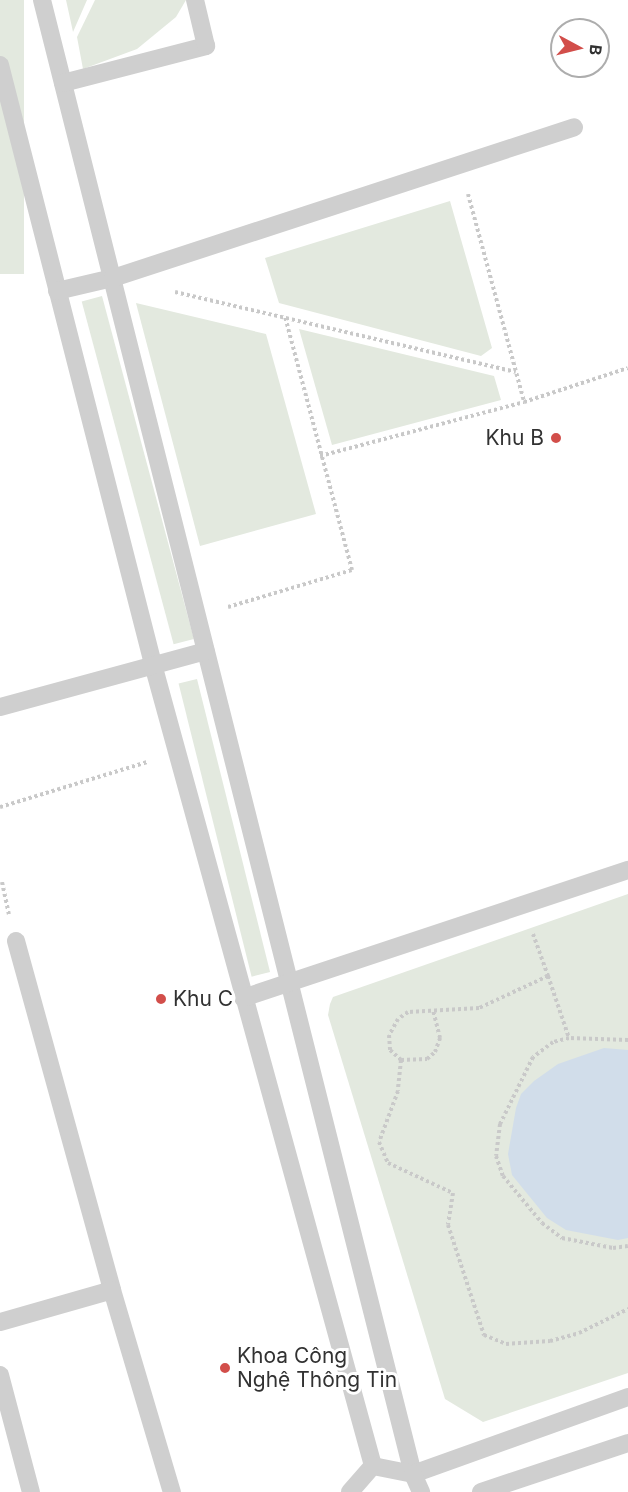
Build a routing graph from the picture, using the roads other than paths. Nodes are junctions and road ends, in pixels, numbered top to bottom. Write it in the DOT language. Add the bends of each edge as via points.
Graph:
graph roads {
  1 [pos="42,0"];
  2 [pos="195,0"];
  3 [pos="0,65"];
  4 [pos="63,83"];
  5 [pos="574,127"];
  6 [pos="113,278"];
  7 [pos="57,291"];
  8 [pos="206,651"];
  9 [pos="153,668"];
  10 [pos="0,707"];
  11 [pos="628,870"];
  12 [pos="16,941"];
  13 [pos="290,985"];
  14 [pos="243,998"];
  15 [pos="112,1290"];
  16 [pos="0,1322"];
  17 [pos="0,1375"];
  18 [pos="628,1397"];
  19 [pos="628,1443"];
  20 [pos="373,1466"];
  21 [pos="413,1474"];
  22 [pos="31,1492"];
  23 [pos="172,1492"];
  24 [pos="350,1492"];
  25 [pos="421,1492"];
  26 [pos="481,1492"];
  1 -- 4 [label="lane"];
  2 -- 4 [label="lane" via="206,46"];
  3 -- 7 [label="lane"];
  4 -- 6 [label="lane"];
  5 -- 6 [label="lane"];
  6 -- 7 [label="lane"];
  6 -- 8 [label="lane"];
  7 -- 9 [label="lane"];
  8 -- 9 [label="lane"];
  8 -- 13 [label="lane"];
  9 -- 10 [label="lane"];
  9 -- 14 [label="lane"];
  11 -- 13 [label="lane"];
  12 -- 15 [label="lane"];
  13 -- 14 [label="lane"];
  13 -- 21 [label="lane"];
  14 -- 20 [label="lane"];
  15 -- 16 [label="lane"];
  15 -- 23 [label="lane"];
  17 -- 22 [label="lane"];
  18 -- 21 [label="lane"];
  19 -- 26 [label="lane"];
  20 -- 21 [label="lane"];
  20 -- 24 [label="lane"];
  21 -- 25 [label="lane"];
}
